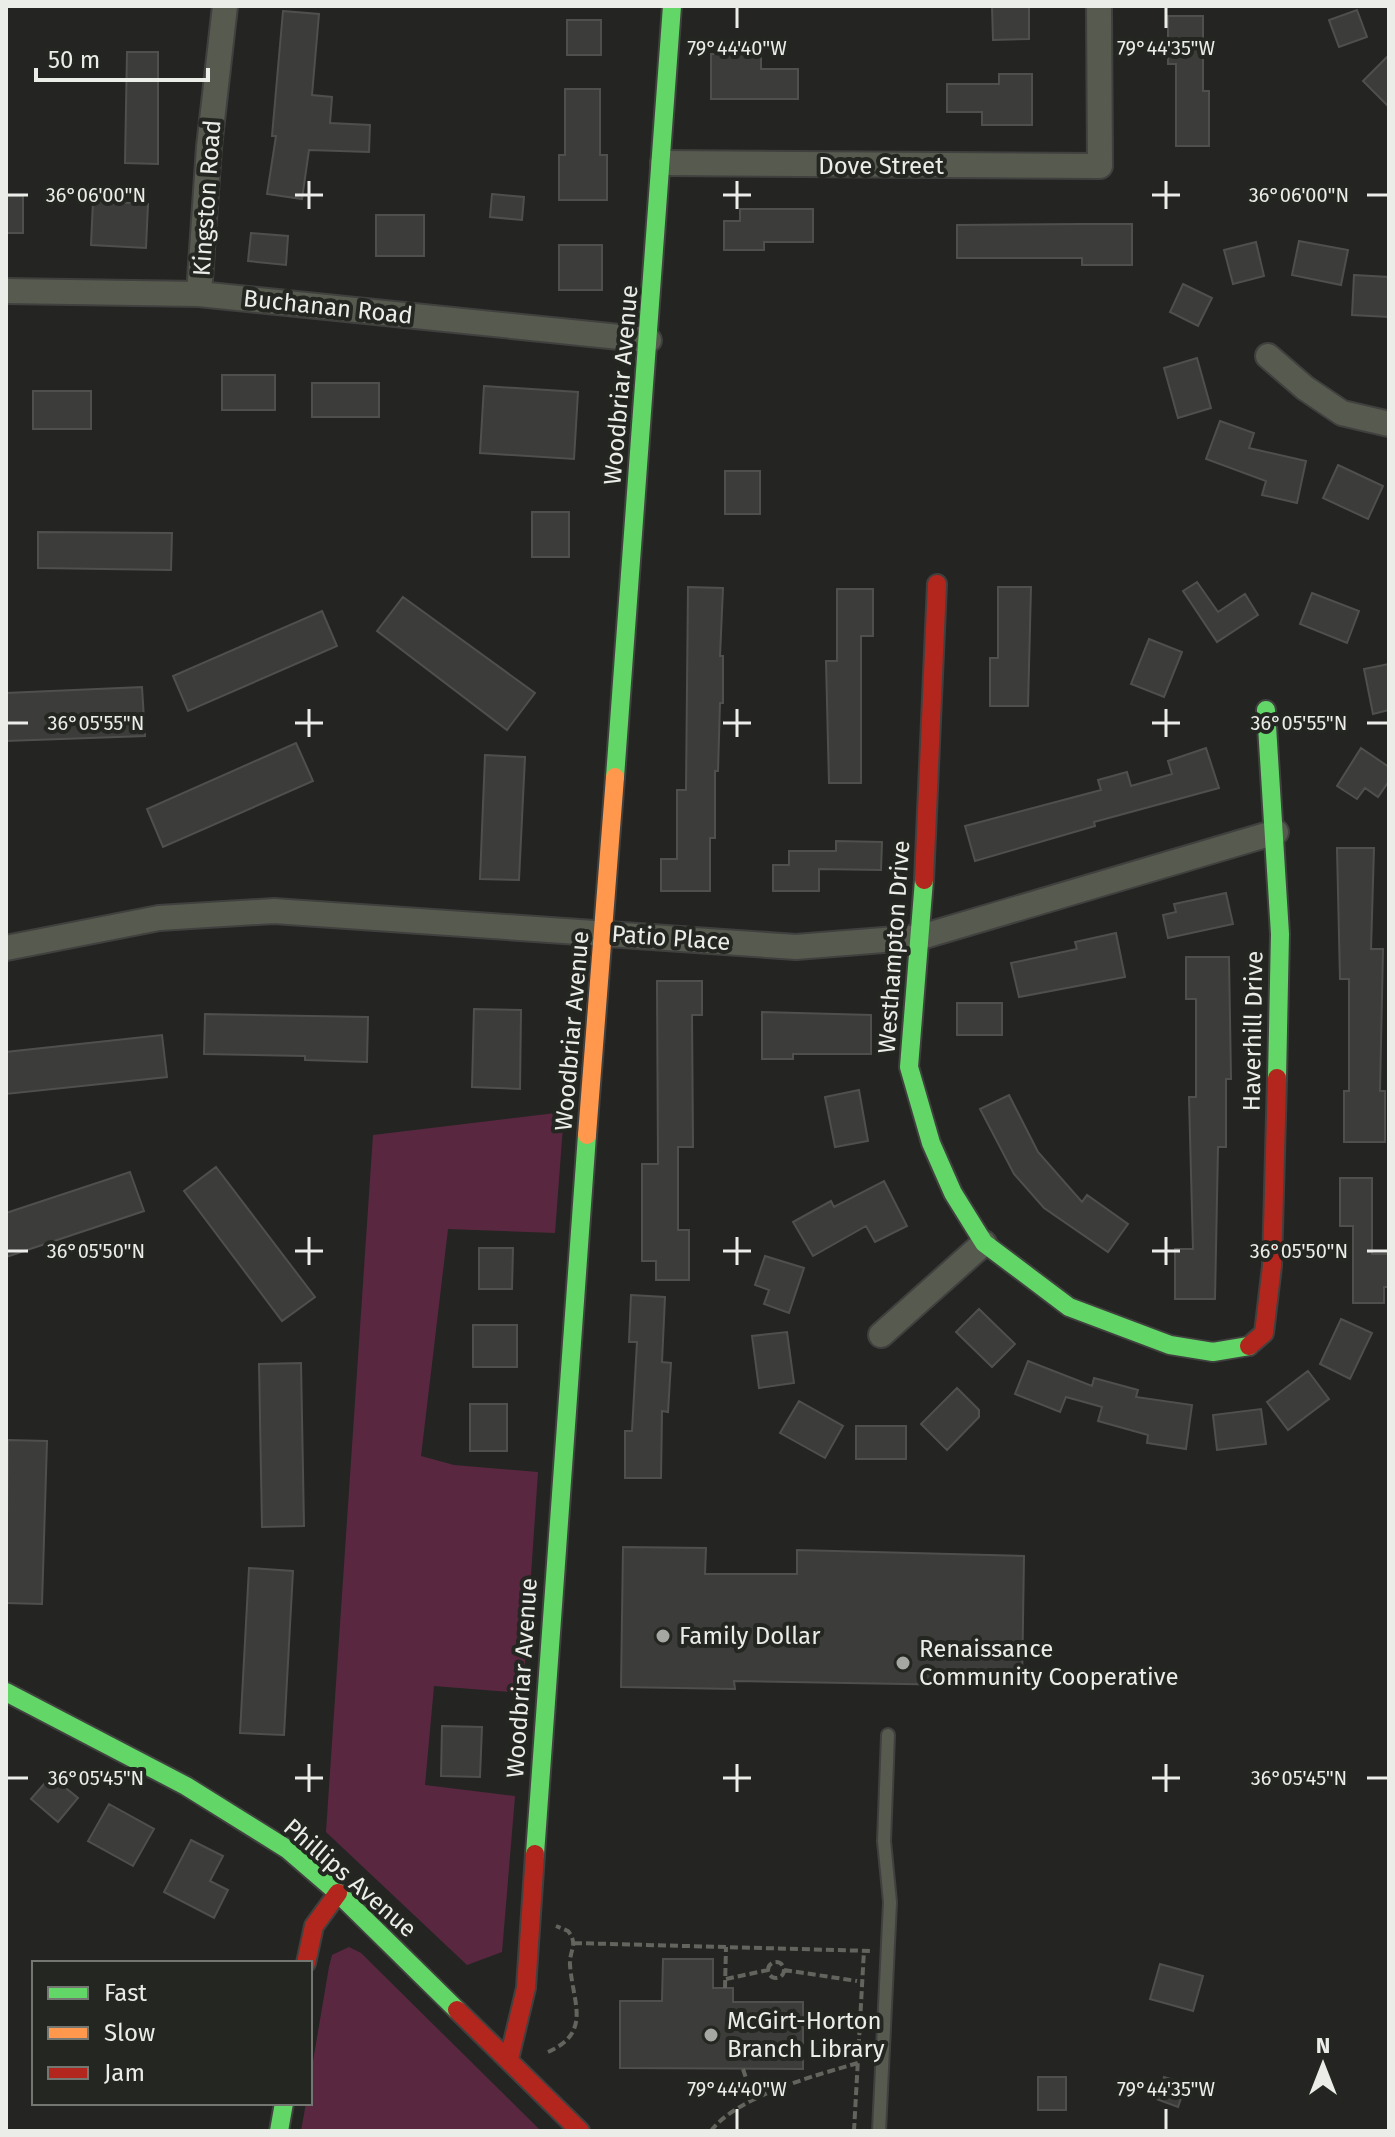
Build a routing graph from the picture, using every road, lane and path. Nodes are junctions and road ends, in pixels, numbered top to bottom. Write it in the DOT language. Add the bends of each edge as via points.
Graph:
graph roads {
  1 [pos="225,6"];
  2 [pos="672,6"];
  3 [pos="1099,6"];
  4 [pos="663,163"];
  5 [pos="6,291"];
  6 [pos="199,294"];
  7 [pos="649,340"];
  8 [pos="1268,356"];
  9 [pos="1389,424"];
  10 [pos="937,584"];
  11 [pos="1266,710"];
  12 [pos="1276,832"];
  13 [pos="604,933"];
  14 [pos="921,937"];
  15 [pos="6,948"];
  16 [pos="984,1243"];
  17 [pos="881,1335"];
  18 [pos="1249,1346"];
  19 [pos="6,1692"];
  20 [pos="888,1735"];
  21 [pos="338,1893"];
  22 [pos="554,1925"];
  23 [pos="574,1943"];
  24 [pos="726,1947"];
  25 [pos="777,1948"];
  26 [pos="864,1950"];
  27 [pos="872,1951"];
  28 [pos="306,1961"];
  29 [pos="777,1962"];
  30 [pos="768,1970"];
  31 [pos="784,1970"];
  32 [pos="726,1979"];
  33 [pos="857,1981"];
  34 [pos="725,1988"];
  35 [pos="548,2052"];
  36 [pos="509,2059"];
  37 [pos="858,2063"];
  38 [pos="743,2069"];
  39 [pos="754,2102"];
  40 [pos="284,2105"];
  41 [pos="279,2131"];
  42 [pos="580,2131"];
  43 [pos="711,2131"];
  44 [pos="854,2131"];
  45 [pos="879,2131"];
  1 -- 6 [label="street, Kingston Road"];
  2 -- 4 [label="street, Woodbriar Avenue"];
  3 -- 4 [label="street, Dove Street" via="1100,166"];
  4 -- 7 [label="street, Woodbriar Avenue"];
  5 -- 6 [label="street, Buchanan Road"];
  6 -- 7 [label="street, Buchanan Road"];
  7 -- 13 [label="street, Woodbriar Avenue"];
  8 -- 9 [label="street" via="1342,413"];
  10 -- 14 [label="street, Westhampton Drive"];
  11 -- 12 [label="street, Haverhill Drive"];
  12 -- 14 [label="street, Patio Place"];
  12 -- 18 [label="street, Haverhill Drive" via="1280,934 1272,1266 1264,1333"];
  13 -- 14 [label="street, Patio Place" via="796,947"];
  13 -- 15 [label="street, Patio Place" via="274,911 159,918"];
  13 -- 36 [label="street, Woodbriar Avenue" via="561,1459 526,1988"];
  14 -- 16 [label="street, Westhampton Drive" via="909,1067 931,1143"];
  16 -- 17 [label="street"];
  16 -- 18 [label="street, Westhampton Drive" via="1069,1307 1123,1329 1213,1352"];
  19 -- 21 [label="street, Phillips Avenue" via="245,1821"];
  20 -- 45 [label="lane" via="884,1841 890,1902"];
  21 -- 28 [label="street" via="314,1926"];
  21 -- 36 [label="street, Phillips Avenue"];
  22 -- 23 [label="path" via="568,1931"];
  23 -- 24 [label="path"];
  23 -- 35 [label="path" via="570,1966 577,2022 565,2044"];
  24 -- 25 [label="path"];
  24 -- 32 [label="path"];
  25 -- 26 [label="path"];
  25 -- 29 [label="path"];
  26 -- 27 [label="path"];
  26 -- 37 [label="path"];
  29 -- 30 [label="path"];
  29 -- 31 [label="path"];
  30 -- 31 [label="path" via="774,1978"];
  30 -- 32 [label="path"];
  31 -- 33 [label="path"];
  32 -- 34 [label="path"];
  36 -- 42 [label="street, Phillips Avenue"];
  37 -- 39 [label="path"];
  37 -- 44 [label="path"];
  38 -- 39 [label="path"];
  39 -- 43 [label="path"];
  40 -- 41 [label="street"];
}
